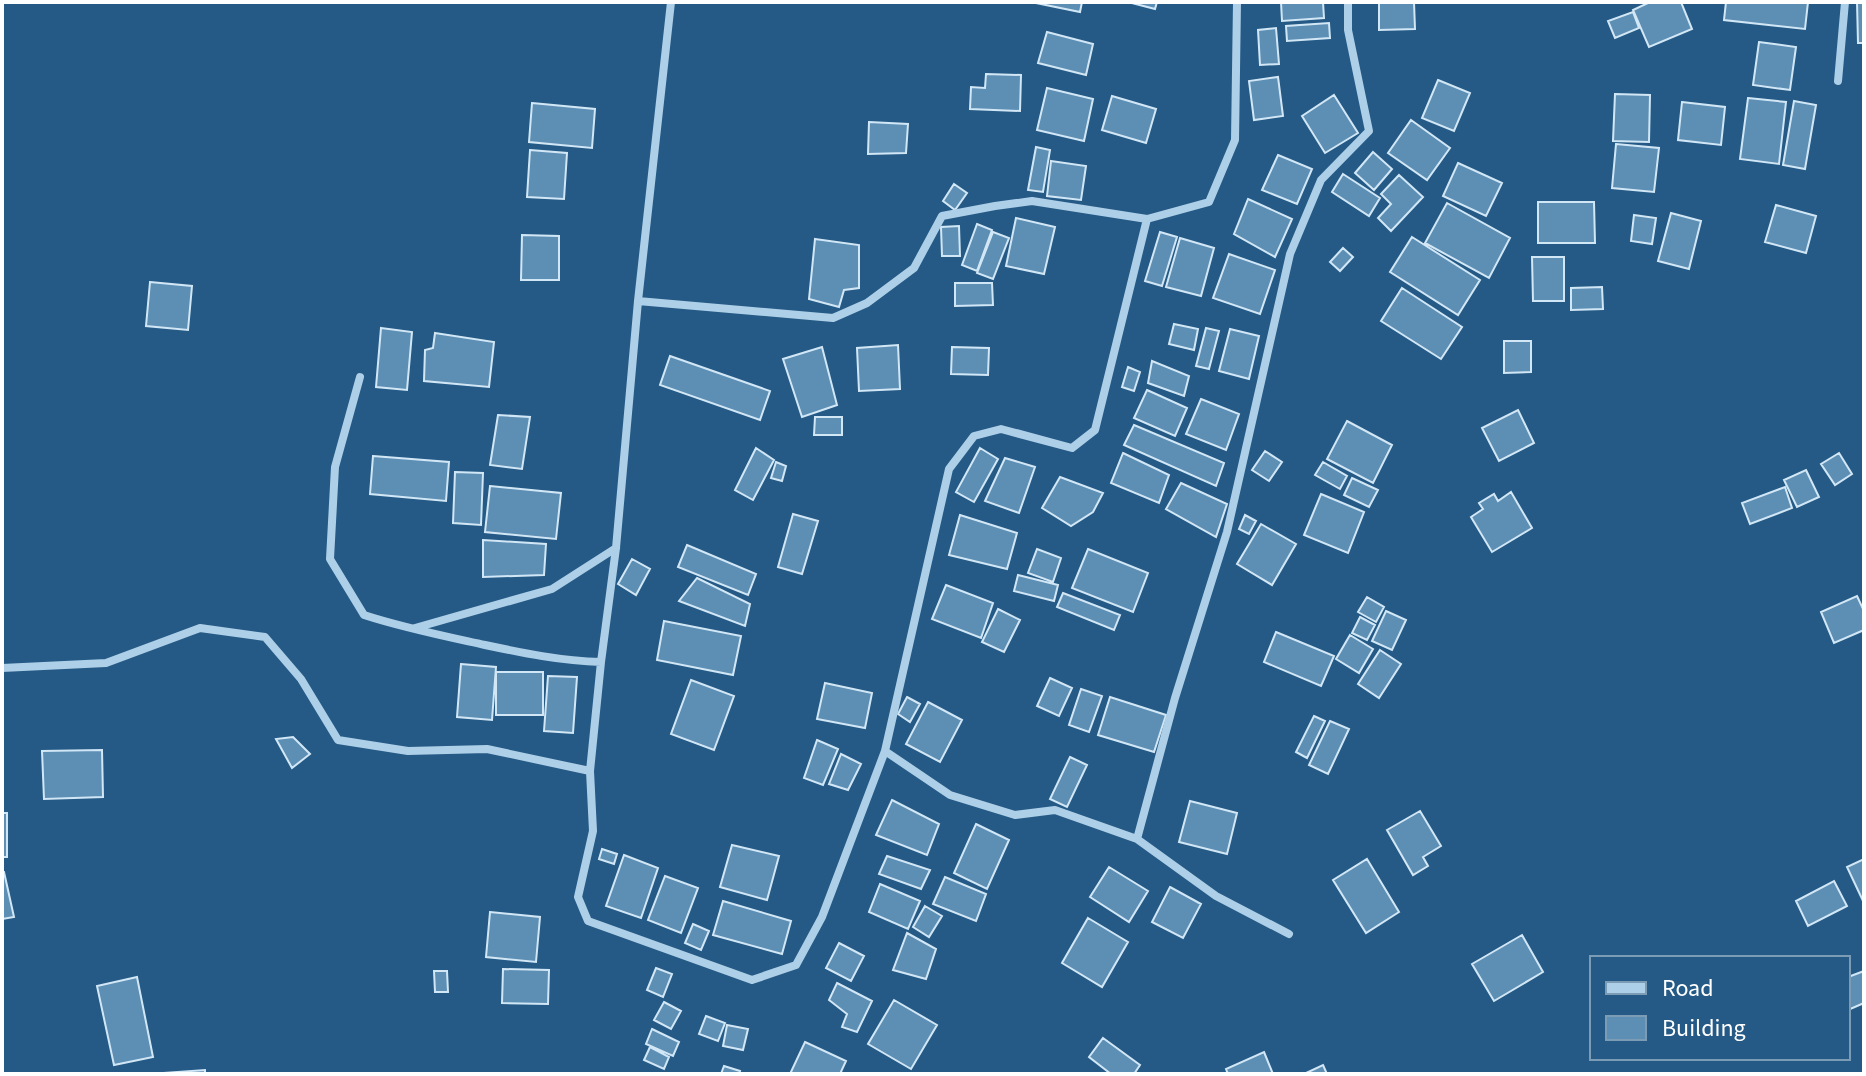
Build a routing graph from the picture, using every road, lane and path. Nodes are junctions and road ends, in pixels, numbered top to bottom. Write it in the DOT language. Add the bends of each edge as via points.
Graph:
graph roads {
  1 [pos="671,2"];
  2 [pos="1237,2"];
  3 [pos="1348,2"];
  4 [pos="1845,2"];
  5 [pos="1838,81"];
  6 [pos="1147,219"];
  7 [pos="638,301"];
  8 [pos="360,377"];
  9 [pos="616,548"];
  10 [pos="411,630"];
  11 [pos="601,662"];
  12 [pos="2,668"];
  13 [pos="885,751"];
  14 [pos="590,771"];
  15 [pos="1137,839"];
  16 [pos="1289,934"];
  1 -- 7 [label="street"];
  2 -- 6 [label="street" via="1235,140 1209,202"];
  3 -- 15 [label="street" via="1348,30 1369,131 1321,180 1290,254 1227,532"];
  4 -- 5 [label="street"];
  6 -- 7 [label="street" via="1032,201 942,216 914,268 867,303 833,318"];
  6 -- 13 [label="street" via="1095,430 1072,448 1001,429 974,436 949,469"];
  7 -- 9 [label="street"];
  8 -- 10 [label="street" via="335,467 330,559 364,615"];
  9 -- 10 [label="street" via="552,589"];
  9 -- 11 [label="street"];
  10 -- 11 [label="street" via="567,661"];
  11 -- 14 [label="street"];
  12 -- 14 [label="street" via="106,663 200,628 265,637 301,679 338,740 408,751 487,749"];
  13 -- 14 [label="street" via="822,917 796,965 752,980 588,921 578,897 593,831"];
  13 -- 15 [label="street" via="950,795 1015,815 1055,810"];
  15 -- 16 [label="street" via="1216,896"];
}
